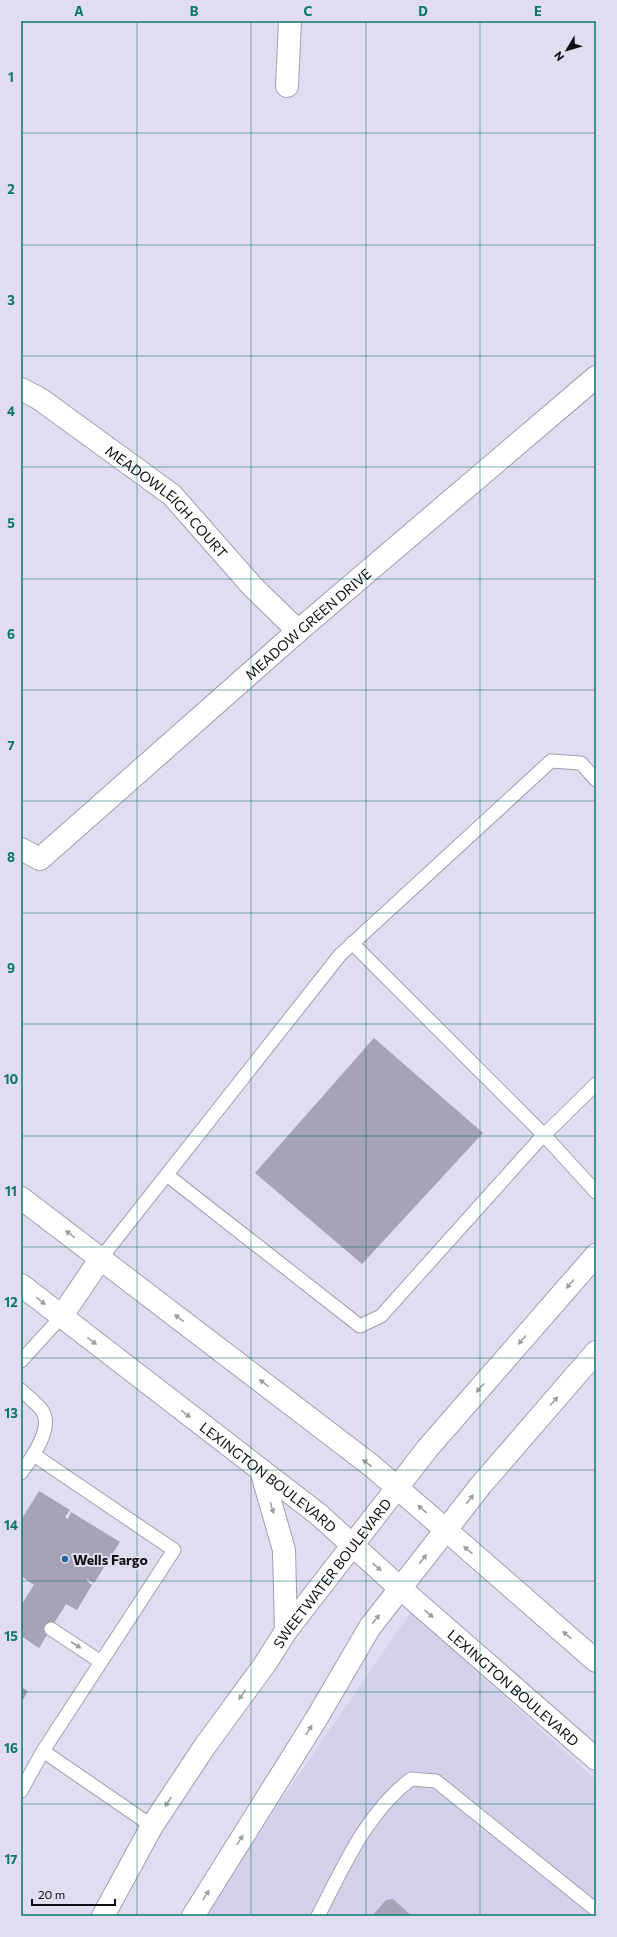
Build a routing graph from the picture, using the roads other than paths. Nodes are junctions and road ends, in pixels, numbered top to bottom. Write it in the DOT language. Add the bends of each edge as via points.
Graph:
graph roads {
  1 [pos="290,21"];
  2 [pos="287,86"];
  3 [pos="596,377"];
  4 [pos="21,389"];
  5 [pos="298,631"];
  6 [pos="596,780"];
  7 [pos="21,849"];
  8 [pos="352,943"];
  9 [pos="596,1084"];
  10 [pos="544,1135"];
  11 [pos="166,1175"];
  12 [pos="596,1192"];
  13 [pos="21,1198"];
  14 [pos="596,1255"];
  15 [pos="101,1258"];
  16 [pos="21,1285"];
  17 [pos="61,1317"];
  18 [pos="596,1352"];
  19 [pos="21,1361"];
  20 [pos="21,1390"];
  21 [pos="34,1455"];
  22 [pos="260,1470"];
  23 [pos="21,1473"];
  24 [pos="397,1488"];
  25 [pos="446,1530"];
  26 [pos="353,1545"];
  27 [pos="400,1588"];
  28 [pos="51,1629"];
  29 [pos="286,1631"];
  30 [pos="596,1660"];
  31 [pos="102,1662"];
  32 [pos="43,1751"];
  33 [pos="596,1759"];
  34 [pos="21,1791"];
  35 [pos="152,1826"];
  36 [pos="596,1910"];
  37 [pos="106,1911"];
  38 [pos="193,1916"];
  39 [pos="318,1916"];
  1 -- 2 [label="main road"];
  3 -- 5 [label="main road, MEADOW GREEN DRIVE"];
  4 -- 5 [label="main road, MEADOWLEIGH COURT" via="40,399 172,495 252,586"];
  5 -- 7 [label="main road, MEADOW GREEN DRIVE" via="40,859"];
  6 -- 8 [label="lane" via="581,763 551,761"];
  8 -- 10 [label="lane"];
  8 -- 11 [label="lane"];
  9 -- 10 [label="lane"];
  10 -- 11 [label="lane" via="381,1316 360,1326"];
  10 -- 12 [label="lane"];
  11 -- 15 [label="lane"];
  15 -- 13 [label="main road, one-way"];
  14 -- 24 [label="main road, SWEETWATER BOULEVARD, one-way" via="427,1449"];
  15 -- 17 [label="main road"];
  24 -- 15 [label="main road, one-way"];
  16 -- 17 [label="main road, LEXINGTON BOULEVARD, one-way"];
  17 -- 19 [label="lane"];
  17 -- 22 [label="main road, LEXINGTON BOULEVARD, one-way"];
  25 -- 18 [label="main road, one-way" via="481,1485"];
  20 -- 21 [label="lane" via="44,1413 46,1428"];
  21 -- 23 [label="lane"];
  21 -- 31 [label="lane" via="174,1550"];
  22 -- 26 [label="main road, LEXINGTON BOULEVARD" via="318,1514"];
  22 -- 29 [label="main road, one-way" via="284,1550"];
  25 -- 24 [label="main road, one-way"];
  24 -- 26 [label="main road, SWEETWATER BOULEVARD"];
  27 -- 25 [label="main road, one-way"];
  30 -- 25 [label="main road, one-way"];
  26 -- 27 [label="main road, LEXINGTON BOULEVARD, one-way"];
  26 -- 29 [label="main road, SWEETWATER BOULEVARD"];
  27 -- 33 [label="main road, LEXINGTON BOULEVARD, one-way"];
  38 -- 27 [label="main road, one-way" via="370,1626"];
  28 -- 31 [label="lane, one-way"];
  29 -- 35 [label="main road, SWEETWATER BOULEVARD, one-way"];
  31 -- 32 [label="lane"];
  32 -- 34 [label="lane"];
  32 -- 35 [label="lane"];
  35 -- 37 [label="main road, SWEETWATER BOULEVARD"];
  36 -- 39 [label="lane" via="436,1781 412,1780 386,1801 361,1836"];
}
